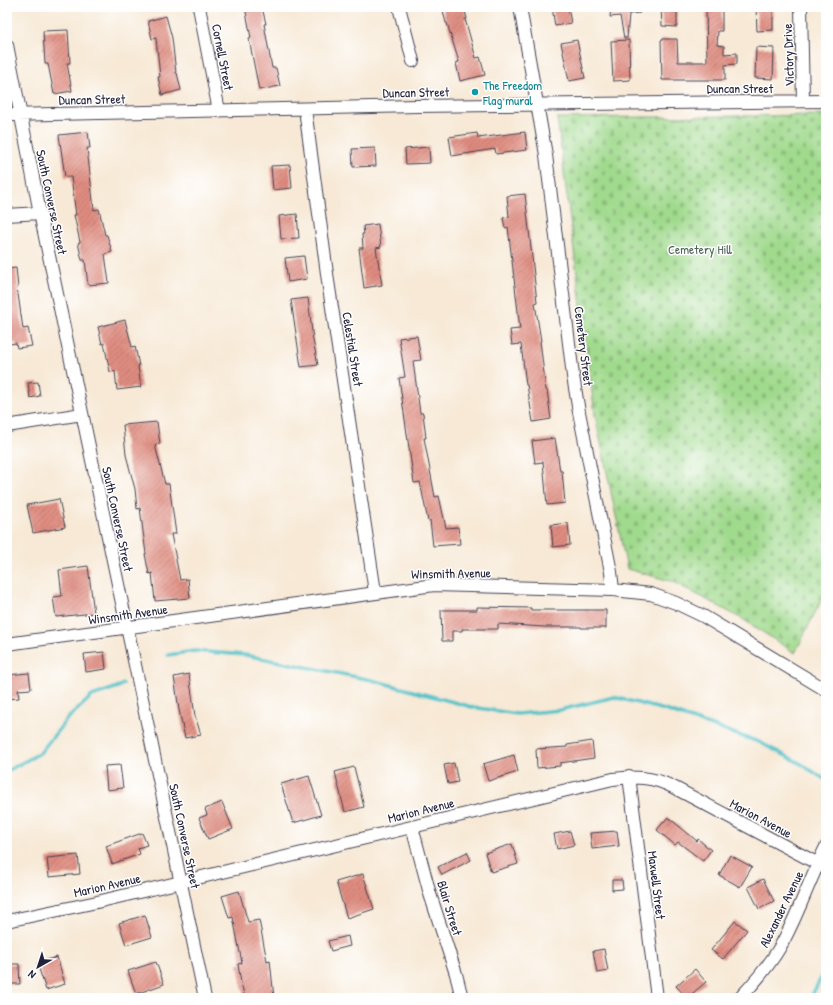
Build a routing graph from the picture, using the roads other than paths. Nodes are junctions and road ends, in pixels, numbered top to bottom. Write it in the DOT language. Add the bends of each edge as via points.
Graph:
graph roads {
  1 [pos="199,7"];
  2 [pos="399,7"];
  3 [pos="520,7"];
  4 [pos="801,7"];
  5 [pos="7,45"];
  6 [pos="413,61"];
  7 [pos="803,101"];
  8 [pos="826,101"];
  9 [pos="538,105"];
  10 [pos="305,109"];
  11 [pos="219,111"];
  12 [pos="7,115"];
  13 [pos="20,115"];
  14 [pos="40,212"];
  15 [pos="7,215"];
  16 [pos="82,414"];
  17 [pos="7,426"];
  18 [pos="613,590"];
  19 [pos="375,592"];
  20 [pos="127,628"];
  21 [pos="7,644"];
  22 [pos="826,690"];
  23 [pos="629,776"];
  24 [pos="412,827"];
  25 [pos="826,847"];
  26 [pos="822,866"];
  27 [pos="180,883"];
  28 [pos="7,921"];
  29 [pos="205,998"];
  30 [pos="462,998"];
  31 [pos="657,998"];
  32 [pos="740,998"];
  1 -- 11 [label="street, Cornell Street"];
  2 -- 6 [label="street"];
  3 -- 9 [label="street, Cemetery Street"];
  4 -- 7 [label="street, Victory Drive"];
  5 -- 13 [label="street, South Converse Street"];
  7 -- 8 [label="street, Duncan Street"];
  7 -- 9 [label="street, Duncan Street"];
  9 -- 10 [label="street, Duncan Street"];
  9 -- 18 [label="street, Cemetery Street" via="573,376"];
  10 -- 11 [label="street, Duncan Street"];
  10 -- 19 [label="street, Celestial Street"];
  11 -- 13 [label="street, Duncan Street"];
  12 -- 13 [label="street, Duncan Street"];
  13 -- 14 [label="street, South Converse Street"];
  14 -- 15 [label="street"];
  14 -- 16 [label="street, South Converse Street"];
  16 -- 17 [label="street"];
  16 -- 20 [label="street, South Converse Street"];
  18 -- 19 [label="street, Winsmith Avenue" via="434,585"];
  18 -- 22 [label="street, Winsmith Avenue" via="650,594 676,602"];
  19 -- 20 [label="street, Winsmith Avenue"];
  20 -- 21 [label="street, Winsmith Avenue"];
  20 -- 27 [label="street, South Converse Street"];
  23 -- 24 [label="street, Marion Avenue"];
  23 -- 26 [label="street, Marion Avenue" via="652,778 673,787"];
  23 -- 31 [label="street, Maxwell Street"];
  24 -- 27 [label="street, Marion Avenue"];
  24 -- 30 [label="street, Blair Street"];
  25 -- 26 [label="street, Alexander Avenue"];
  26 -- 32 [label="street, Alexander Avenue" via="779,948"];
  27 -- 28 [label="street, Marion Avenue"];
  27 -- 29 [label="street, South Converse Street"];
}
